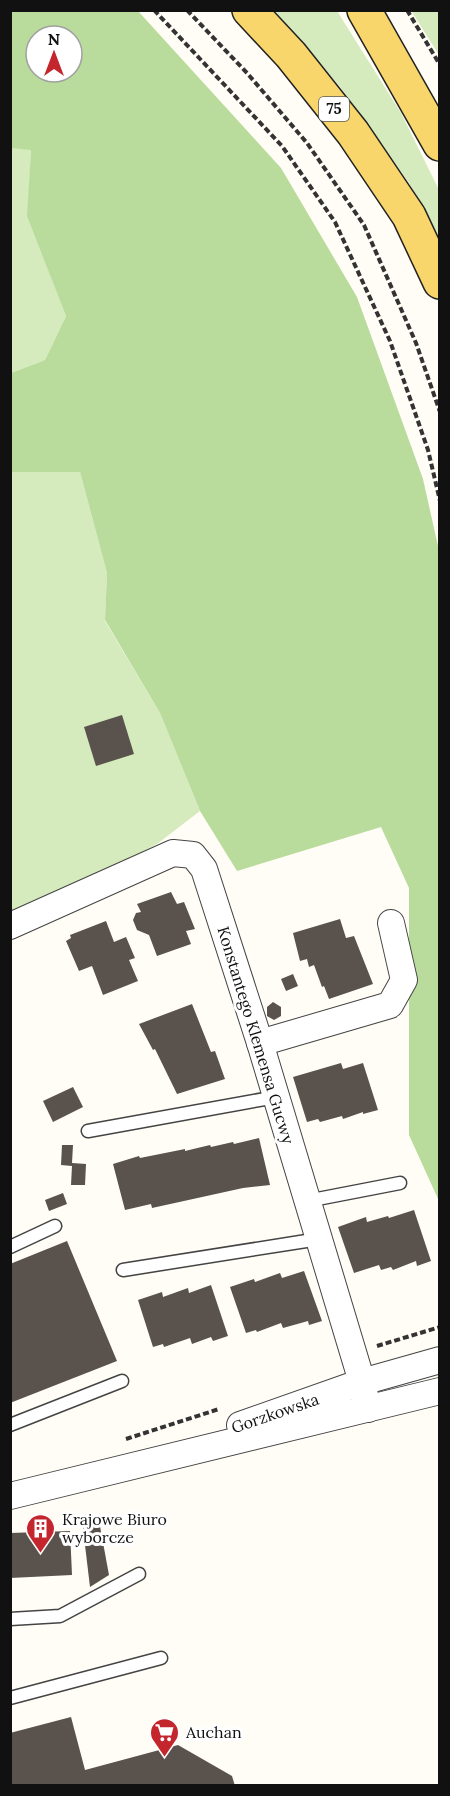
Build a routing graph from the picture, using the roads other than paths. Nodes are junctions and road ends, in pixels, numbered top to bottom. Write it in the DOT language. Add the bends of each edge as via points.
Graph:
graph roads {
  1 [pos="249,10"];
  2 [pos="364,10"];
  3 [pos="440,144"];
  4 [pos="440,282"];
  5 [pos="391,923"];
  6 [pos="10,926"];
  7 [pos="260,1043"];
  8 [pos="276,1097"];
  9 [pos="88,1131"];
  10 [pos="400,1183"];
  11 [pos="307,1200"];
  12 [pos="55,1226"];
  13 [pos="319,1239"];
  14 [pos="10,1247"];
  15 [pos="123,1270"];
  16 [pos="440,1360"];
  17 [pos="122,1381"];
  18 [pos="362,1382"];
  19 [pos="440,1391"];
  20 [pos="368,1409"];
  21 [pos="10,1425"];
  22 [pos="112,1470"];
  23 [pos="12,1492"];
  24 [pos="139,1574"];
  25 [pos="10,1619"];
  26 [pos="161,1658"];
  27 [pos="10,1698"];
  1 -- 4 [label="main road, 75" via="353,133 409,216"];
  2 -- 3 [label="main road"];
  5 -- 7 [label="street" via="404,980 390,1005"];
  6 -- 7 [label="street, Konstantego Klemensa Gucwy" via="173,854 193,855 204,869"];
  7 -- 8 [label="street, Konstantego Klemensa Gucwy"];
  8 -- 9 [label="lane"];
  8 -- 11 [label="street, Konstantego Klemensa Gucwy"];
  10 -- 11 [label="lane"];
  11 -- 13 [label="street, Konstantego Klemensa Gucwy"];
  12 -- 14 [label="lane"];
  13 -- 15 [label="lane"];
  13 -- 18 [label="street, Konstantego Klemensa Gucwy"];
  16 -- 18 [label="street, Gorzkowska"];
  17 -- 21 [label="lane"];
  18 -- 20 [label="street, Konstantego Klemensa Gucwy"];
  18 -- 22 [label="street, Gorzkowska"];
  19 -- 20 [label="street, Gorzkowska"];
  20 -- 22 [label="street, Gorzkowska"];
  22 -- 23 [label="street, Gorzkowska"];
  24 -- 25 [label="lane" via="60,1616"];
  26 -- 27 [label="lane"];
}
